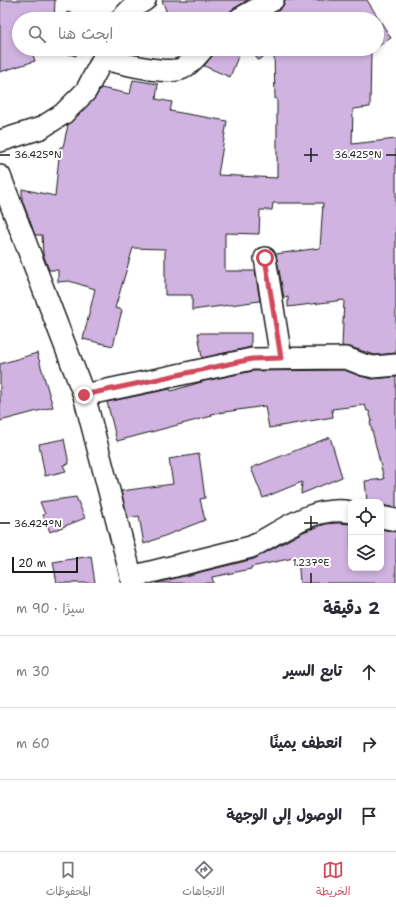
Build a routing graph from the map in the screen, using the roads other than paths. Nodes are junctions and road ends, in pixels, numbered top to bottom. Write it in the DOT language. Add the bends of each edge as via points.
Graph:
graph roads {
  1 [pos="145,0"];
  2 [pos="273,0"];
  3 [pos="128,12"];
  4 [pos="252,12"];
  5 [pos="105,56"];
  6 [pos="113,56"];
  7 [pos="197,56"];
  8 [pos="0,141"];
  9 [pos="0,176"];
  10 [pos="265,258"];
  11 [pos="281,358"];
  12 [pos="396,365"];
  13 [pos="84,395"];
  14 [pos="348,512"];
  15 [pos="384,518"];
  16 [pos="396,520"];
  17 [pos="132,580"];
  1 -- 3 [label="street"];
  2 -- 4 [label="street"];
  5 -- 8 [label="street" via="86,91 64,114 41,128"];
  6 -- 7 [label="street" via="164,71 181,69"];
  9 -- 13 [label="street"];
  10 -- 11 [label="street"];
  11 -- 12 [label="street" via="346,358 369,366"];
  11 -- 13 [label="street" via="252,359"];
  13 -- 17 [label="street"];
  14 -- 17 [label="street" via="318,513 251,547"];
  15 -- 16 [label="street"];
}
